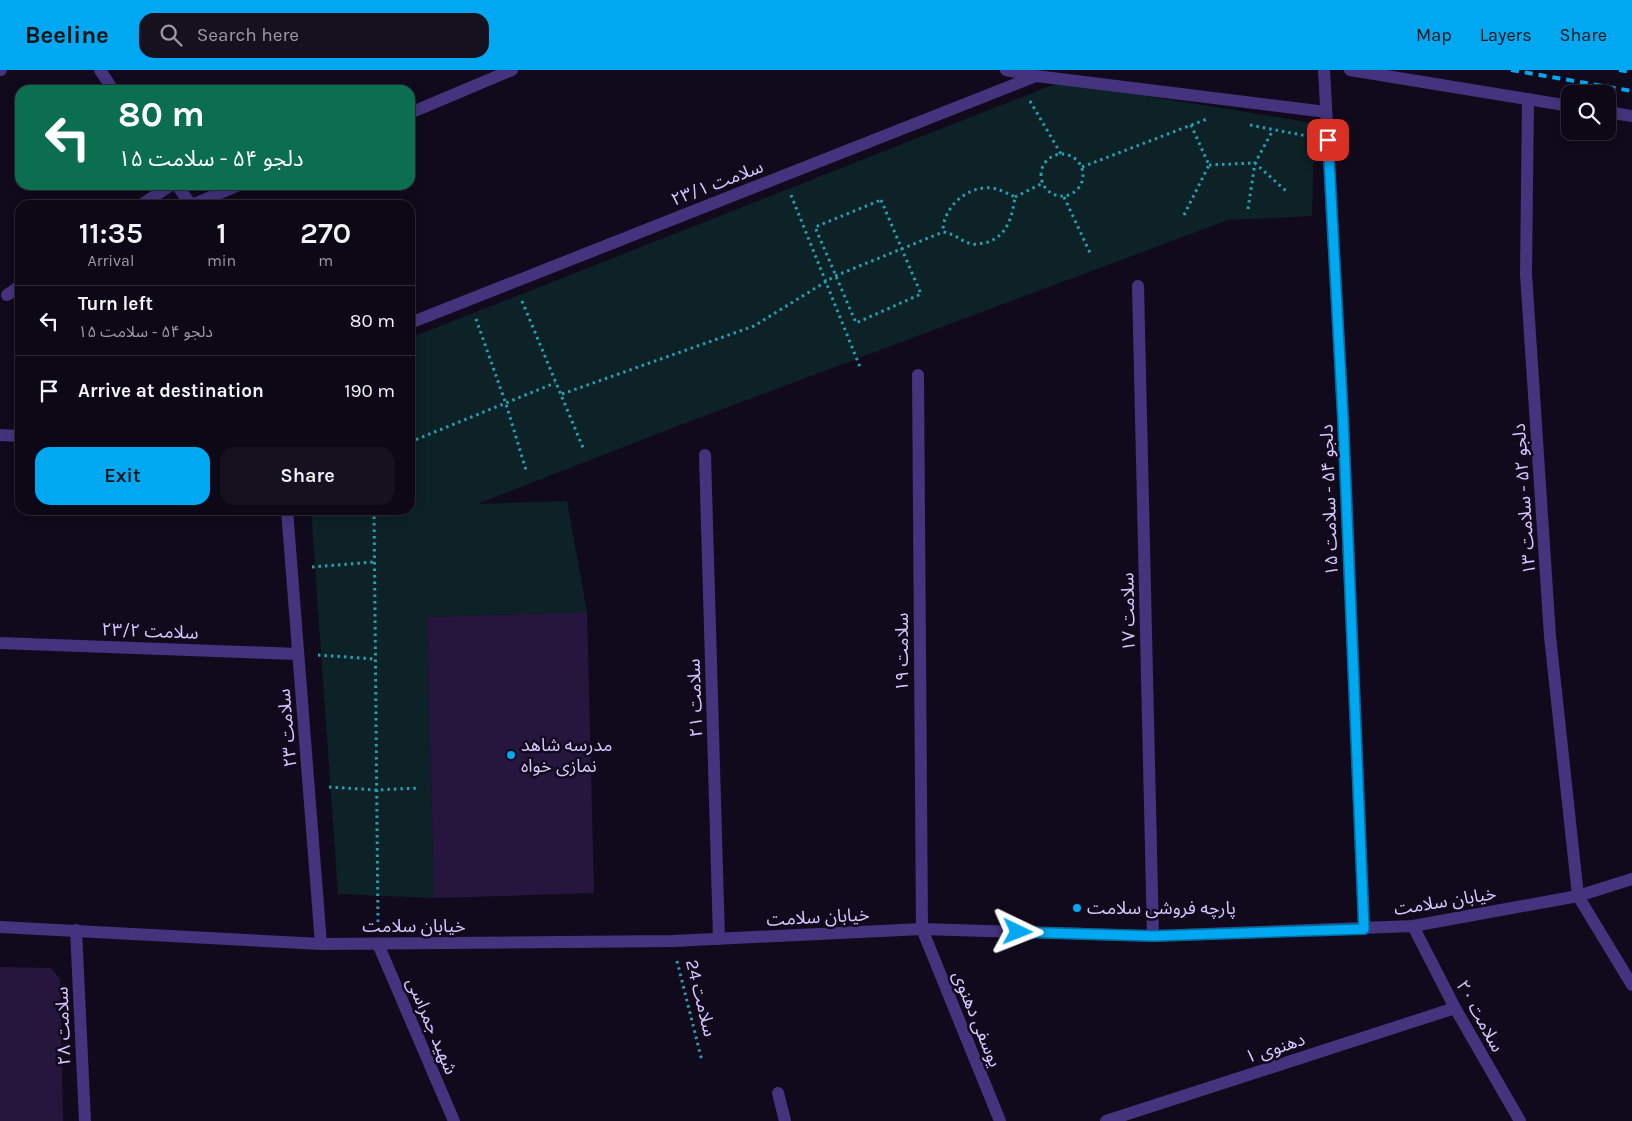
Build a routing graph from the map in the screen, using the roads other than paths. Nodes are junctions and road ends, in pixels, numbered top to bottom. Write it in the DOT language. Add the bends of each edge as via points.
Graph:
graph roads {
  1 [pos="100,70"];
  2 [pos="512,70"];
  3 [pos="1006,70"];
  4 [pos="1324,70"];
  5 [pos="1350,70"];
  6 [pos="1036,76"];
  7 [pos="110,85"];
  8 [pos="1528,99"];
  9 [pos="1561,104"];
  10 [pos="415,111"];
  11 [pos="1326,112"];
  12 [pos="1616,113"];
  13 [pos="1632,116"];
  14 [pos="164,190"];
  15 [pos="227,190"];
  16 [pos="148,200"];
  17 [pos="203,200"];
  18 [pos="1138,286"];
  19 [pos="15,289"];
  20 [pos="7,295"];
  21 [pos="415,321"];
  22 [pos="918,375"];
  23 [pos="0,435"];
  24 [pos="15,436"];
  25 [pos="705,455"];
  26 [pos="287,515"];
  27 [pos="0,643"];
  28 [pos="298,654"];
  29 [pos="1632,879"];
  30 [pos="1578,896"];
  31 [pos="1413,926"];
  32 [pos="0,927"];
  33 [pos="922,929"];
  34 [pos="1364,929"];
  35 [pos="76,930"];
  36 [pos="1153,936"];
  37 [pos="720,939"];
  38 [pos="321,944"];
  39 [pos="378,944"];
  40 [pos="1632,984"];
  41 [pos="1455,1008"];
  42 [pos="778,1093"];
  43 [pos="84,1121"];
  44 [pos="454,1121"];
  45 [pos="785,1121"];
  46 [pos="1000,1121"];
  47 [pos="1106,1121"];
  48 [pos="1520,1121"];
  1 -- 7 [label="street"];
  2 -- 10 [label="street"];
  3 -- 6 [label="street"];
  4 -- 11 [label="street, دلجو ۵۴ - سلامت ۱۵"];
  5 -- 8 [label="street"];
  6 -- 11 [label="street"];
  6 -- 21 [label="street, سلامت ۲۳/۱"];
  8 -- 9 [label="street"];
  8 -- 30 [label="street, دلجو ۵۲ - سلامت ۱۳" via="1526,274 1550,636"];
  11 -- 34 [label="street, دلجو ۵۴ - سلامت ۱۵"];
  12 -- 13 [label="street"];
  14 -- 16 [label="street"];
  15 -- 17 [label="street"];
  18 -- 36 [label="street, سلامت ۱۷"];
  19 -- 20 [label="street"];
  22 -- 33 [label="street, سلامت ۱۹"];
  23 -- 24 [label="street"];
  25 -- 37 [label="street, سلامت ۲۱"];
  26 -- 28 [label="street, سلامت ۲۳"];
  27 -- 28 [label="street, سلامت ۲۳/۲"];
  28 -- 38 [label="street, سلامت ۲۳"];
  29 -- 30 [label="street, خیابان سلامت"];
  30 -- 31 [label="street, خیابان سلامت"];
  30 -- 40 [label="street"];
  31 -- 34 [label="street, خیابان سلامت"];
  31 -- 41 [label="street, سلامت ۲۰"];
  32 -- 35 [label="street, خیابان سلامت"];
  33 -- 36 [label="street, خیابان سلامت"];
  33 -- 37 [label="street, خیابان سلامت"];
  33 -- 46 [label="street, یوسفی دهنوی"];
  34 -- 36 [label="street, خیابان سلامت"];
  35 -- 38 [label="street, خیابان سلامت"];
  35 -- 43 [label="street, سلامت ۲۸"];
  37 -- 39 [label="street, خیابان سلامت"];
  38 -- 39 [label="street, خیابان سلامت"];
  39 -- 44 [label="street, شهید جمراسی"];
  41 -- 47 [label="street, دهنوی ۱"];
  41 -- 48 [label="street, سلامت ۲۰"];
  42 -- 45 [label="street"];
}
